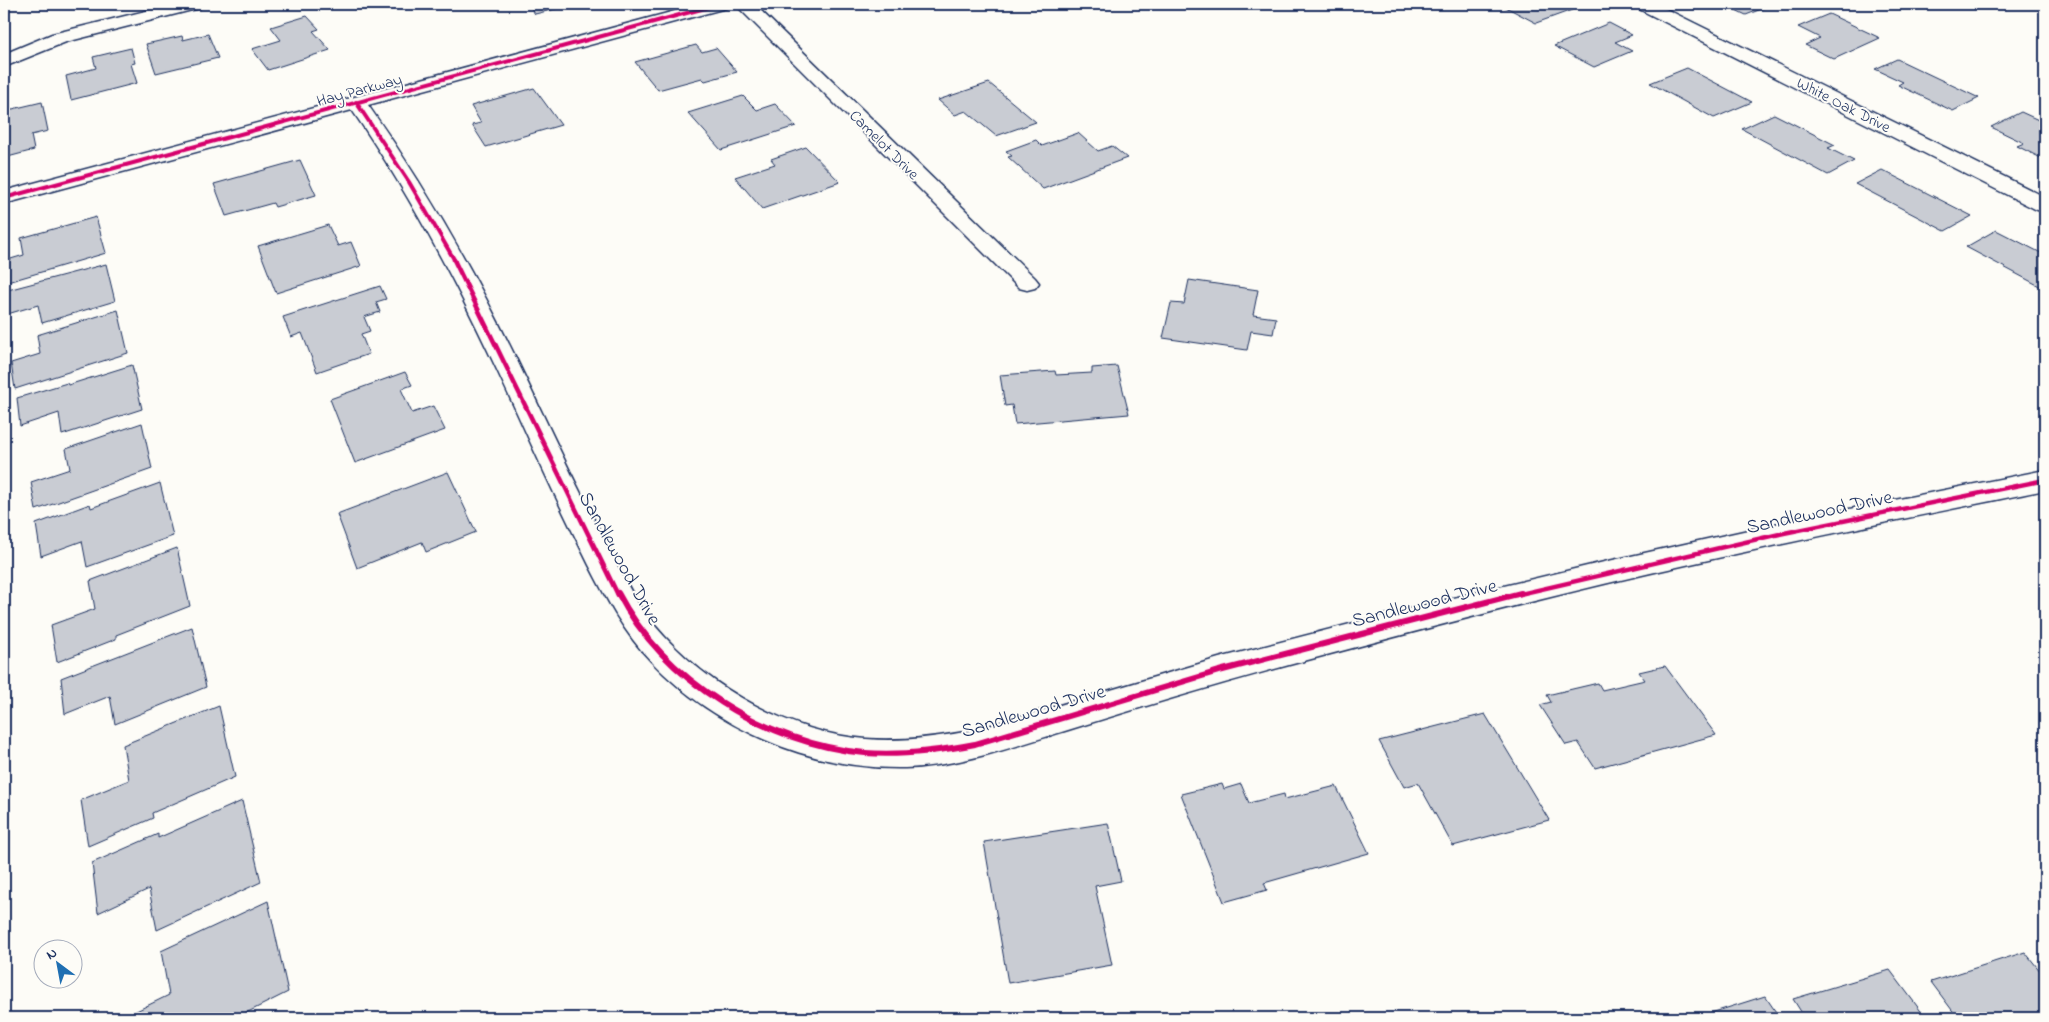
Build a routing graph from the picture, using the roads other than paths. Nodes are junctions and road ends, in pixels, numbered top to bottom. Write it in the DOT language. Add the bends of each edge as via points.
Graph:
graph roads {
  1 [pos="194,4"];
  2 [pos="720,4"];
  3 [pos="744,4"];
  4 [pos="1643,4"];
  5 [pos="4,61"];
  6 [pos="356,102"];
  7 [pos="4,198"];
  8 [pos="2045,205"];
  9 [pos="1027,284"];
  10 [pos="2045,480"];
  1 -- 5 [label="street" via="67,35"];
  2 -- 6 [label="street, Hay Parkway"];
  3 -- 9 [label="street, Camelot Drive"];
  4 -- 8 [label="street, White Oak Drive"];
  6 -- 7 [label="street, Hay Parkway"];
  6 -- 10 [label="street, Sandlewood Drive" via="387,145 452,255 556,471 634,621 682,674 713,697 783,732 822,744 861,752 900,754 975,744 1219,671 1416,619 1765,537"];
}
